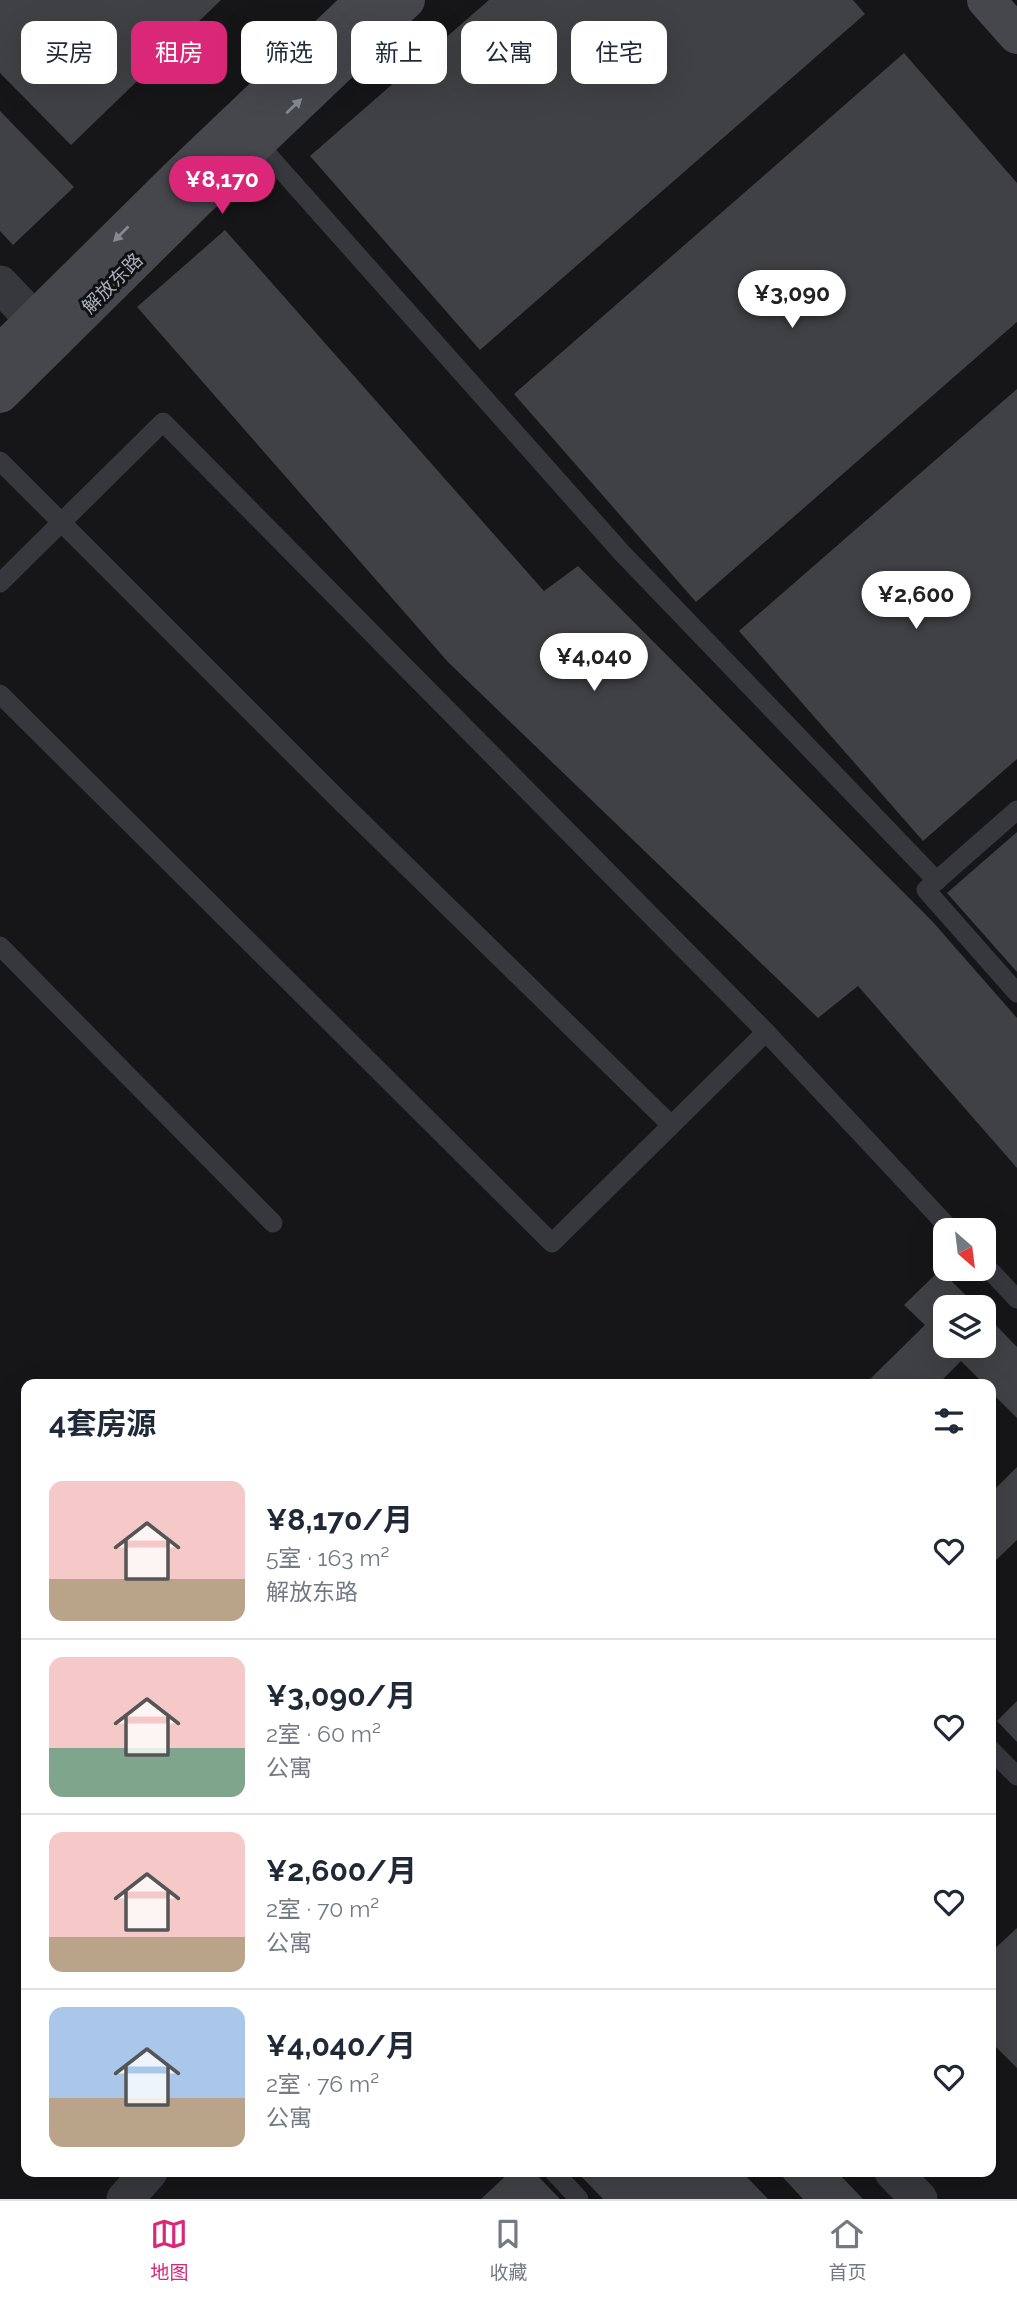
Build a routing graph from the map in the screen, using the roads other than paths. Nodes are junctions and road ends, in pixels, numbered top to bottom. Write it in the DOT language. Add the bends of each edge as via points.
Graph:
graph roads {
  1 [pos="365,0"];
  2 [pos="407,0"];
  3 [pos="986,0"];
  4 [pos="1017,35"];
  5 [pos="247,132"];
  6 [pos="0,284"];
  7 [pos="44,330"];
  8 [pos="0,354"];
  9 [pos="0,394"];
  10 [pos="0,461"];
  11 [pos="61,523"];
  12 [pos="0,583"];
  13 [pos="0,694"];
  14 [pos="1017,810"];
  15 [pos="937,881"];
  16 [pos="0,946"];
  17 [pos="1017,993"];
  18 [pos="766,1032"];
  19 [pos="670,1125"];
  20 [pos="940,1218"];
  21 [pos="273,1223"];
  22 [pos="996,1276"];
  23 [pos="1017,1298"];
  24 [pos="996,1755"];
  25 [pos="1017,1776"];
  26 [pos="145,2177"];
  27 [pos="559,2177"];
  28 [pos="898,2177"];
  29 [pos="125,2199"];
  30 [pos="579,2199"];
  31 [pos="919,2199"];
  1 -- 5 [label="street, 解放东路"];
  5 -- 2 [label="street, 解放东路, one-way"];
  3 -- 4 [label="street"];
  5 -- 7 [label="street, 解放东路"];
  5 -- 15 [label="lane" via="622,553"];
  6 -- 7 [label="street"];
  7 -- 8 [label="street, 解放东路"];
  7 -- 9 [label="street, 解放东路"];
  10 -- 11 [label="lane"];
  11 -- 12 [label="lane"];
  11 -- 18 [label="lane" via="163,422"];
  11 -- 19 [label="lane"];
  13 -- 19 [label="lane" via="552,1242"];
  14 -- 15 [label="lane"];
  15 -- 17 [label="lane" via="926,890"];
  16 -- 21 [label="lane"];
  18 -- 19 [label="lane"];
  18 -- 20 [label="lane"];
  22 -- 23 [label="lane"];
  24 -- 25 [label="lane"];
  26 -- 29 [label="street"];
  27 -- 30 [label="lane"];
  28 -- 31 [label="street"];
}
